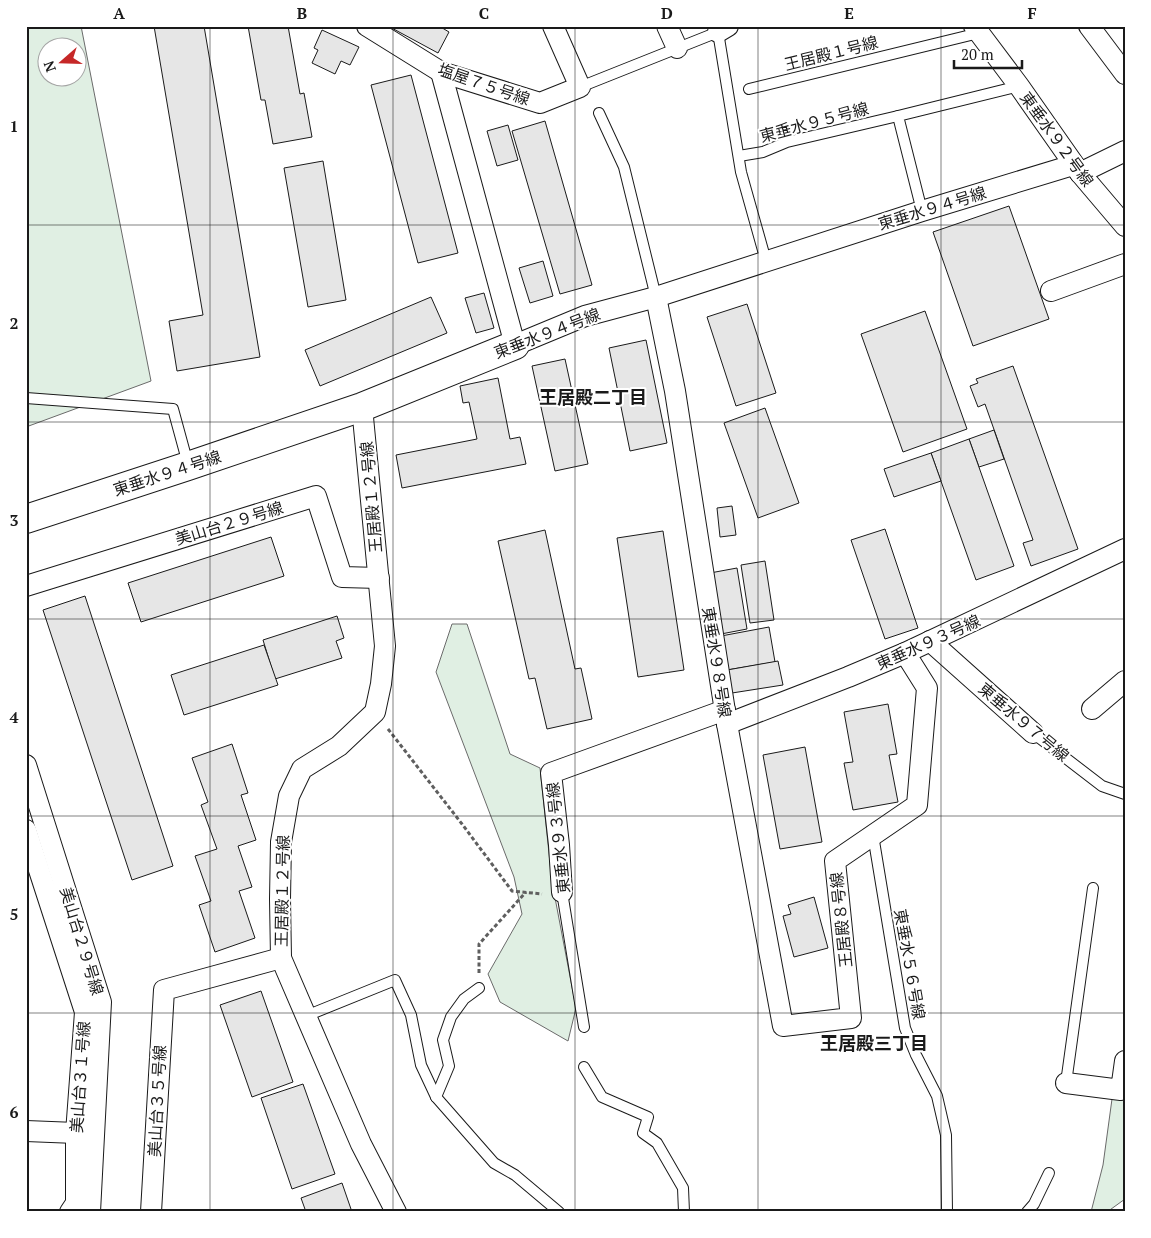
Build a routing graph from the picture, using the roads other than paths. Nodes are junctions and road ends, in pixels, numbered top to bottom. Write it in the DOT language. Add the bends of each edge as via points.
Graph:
graph roads {
  1 [pos="367,26"];
  2 [pos="552,26"];
  3 [pos="667,26"];
  4 [pos="1089,26"];
  5 [pos="723,29"];
  6 [pos="976,30"];
  7 [pos="677,48"];
  8 [pos="441,72"];
  9 [pos="1125,74"];
  10 [pos="1019,86"];
  11 [pos="580,87"];
  12 [pos="749,89"];
  13 [pos="600,113"];
  14 [pos="898,116"];
  15 [pos="1125,151"];
  16 [pos="739,156"];
  17 [pos="1076,169"];
  18 [pos="922,211"];
  19 [pos="1125,226"];
  20 [pos="766,261"];
  21 [pos="1125,264"];
  22 [pos="1051,291"];
  23 [pos="656,297"];
  24 [pos="515,345"];
  25 [pos="26,398"];
  26 [pos="362,407"];
  27 [pos="188,466"];
  28 [pos="26,519"];
  29 [pos="1125,549"];
  30 [pos="379,578"];
  31 [pos="26,586"];
  32 [pos="930,641"];
  33 [pos="905,653"];
  34 [pos="1125,681"];
  35 [pos="1092,709"];
  36 [pos="726,717"];
  37 [pos="1033,732"];
  38 [pos="26,766"];
  39 [pos="1125,794"];
  40 [pos="26,830"];
  41 [pos="874,835"];
  42 [pos="1093,888"];
  43 [pos="562,892"];
  44 [pos="281,958"];
  45 [pos="480,988"];
  46 [pos="306,1016"];
  47 [pos="783,1026"];
  48 [pos="584,1027"];
  49 [pos="1125,1061"];
  50 [pos="584,1067"];
  51 [pos="1066,1083"];
  52 [pos="436,1097"];
  53 [pos="26,1131"];
  54 [pos="76,1133"];
  55 [pos="1049,1173"];
  56 [pos="70,1212"];
  57 [pos="90,1212"];
  58 [pos="151,1212"];
  59 [pos="396,1212"];
  60 [pos="559,1212"];
  61 [pos="684,1212"];
  62 [pos="947,1212"];
  63 [pos="1027,1212"];
  1 -- 8 [label="street, 塩屋７５号線"];
  2 -- 11 [label="street"];
  3 -- 7 [label="street"];
  4 -- 9 [label="street"];
  5 -- 7 [label="lane"];
  5 -- 16 [label="lane, 東垂水９５号線"];
  6 -- 10 [label="street, 東垂水９２号線"];
  6 -- 12 [label="lane, 王居殿１号線"];
  7 -- 11 [label="lane"];
  8 -- 11 [label="street, 塩屋７５号線" via="540,103"];
  8 -- 24 [label="street"];
  10 -- 14 [label="lane, 東垂水９５号線"];
  10 -- 17 [label="street, 東垂水９２号線"];
  13 -- 23 [label="lane" via="624,167"];
  14 -- 16 [label="lane, 東垂水９５号線"];
  14 -- 18 [label="lane"];
  15 -- 17 [label="street, 東垂水９４号線"];
  16 -- 20 [label="lane, 東垂水９５号線"];
  17 -- 18 [label="street, 東垂水９４号線"];
  17 -- 19 [label="street, 東垂水９２号線"];
  18 -- 20 [label="street, 東垂水９４号線"];
  20 -- 23 [label="street, 東垂水９４号線"];
  21 -- 22 [label="street"];
  23 -- 24 [label="street, 東垂水９４号線" via="585,316"];
  23 -- 36 [label="street, 東垂水９８号線" via="675,391"];
  24 -- 26 [label="street, 東垂水９４号線"];
  25 -- 27 [label="lane" via="174,409"];
  26 -- 27 [label="street, 東垂水９４号線"];
  26 -- 30 [label="street, 王居殿１２号線"];
  27 -- 28 [label="street, 東垂水９４号線"];
  29 -- 32 [label="street, 東垂水９３号線"];
  30 -- 31 [label="street, 美山台２９号線" via="342,577 316,496"];
  30 -- 44 [label="street, 王居殿１２号線" via="385,646 375,712 339,746 302,769 289,796 281,842"];
  32 -- 33 [label="street, 東垂水９３号線"];
  32 -- 37 [label="street, 東垂水９７号線"];
  33 -- 36 [label="street, 東垂水９３号線" via="848,678"];
  33 -- 41 [label="street, 王居殿８号線" via="927,688 917,805"];
  34 -- 35 [label="street"];
  36 -- 43 [label="street, 東垂水９３号線" via="551,773"];
  36 -- 47 [label="street, 東垂水９８号線"];
  37 -- 39 [label="lane, 東垂水９７号線" via="1102,786"];
  38 -- 57 [label="street, 美山台２９号線" via="101,1002"];
  40 -- 54 [label="street, 美山台３１号線" via="85,1012"];
  41 -- 47 [label="street, 王居殿８号線" via="835,861 851,1018"];
  41 -- 62 [label="lane, 東垂水５６号線" via="905,1028 937,1096 946,1135"];
  42 -- 51 [label="lane"];
  43 -- 48 [label="lane, 東垂水９３号線"];
  44 -- 46 [label="street, 王居殿１２号線"];
  44 -- 58 [label="street, 美山台３５号線" via="164,990"];
  45 -- 52 [label="lane" via="464,999 451,1017 443,1040 449,1066"];
  46 -- 52 [label="lane" via="395,980 411,1015 421,1065"];
  46 -- 59 [label="street, 王居殿１２号線" via="361,1144"];
  49 -- 51 [label="street" via="1121,1090"];
  50 -- 61 [label="lane" via="602,1097 648,1117 644,1133 657,1144 683,1188"];
  52 -- 60 [label="lane" via="494,1163"];
  53 -- 54 [label="street"];
  54 -- 56 [label="street, 美山台３１号線" via="76,1203"];
  55 -- 63 [label="lane"];
}
